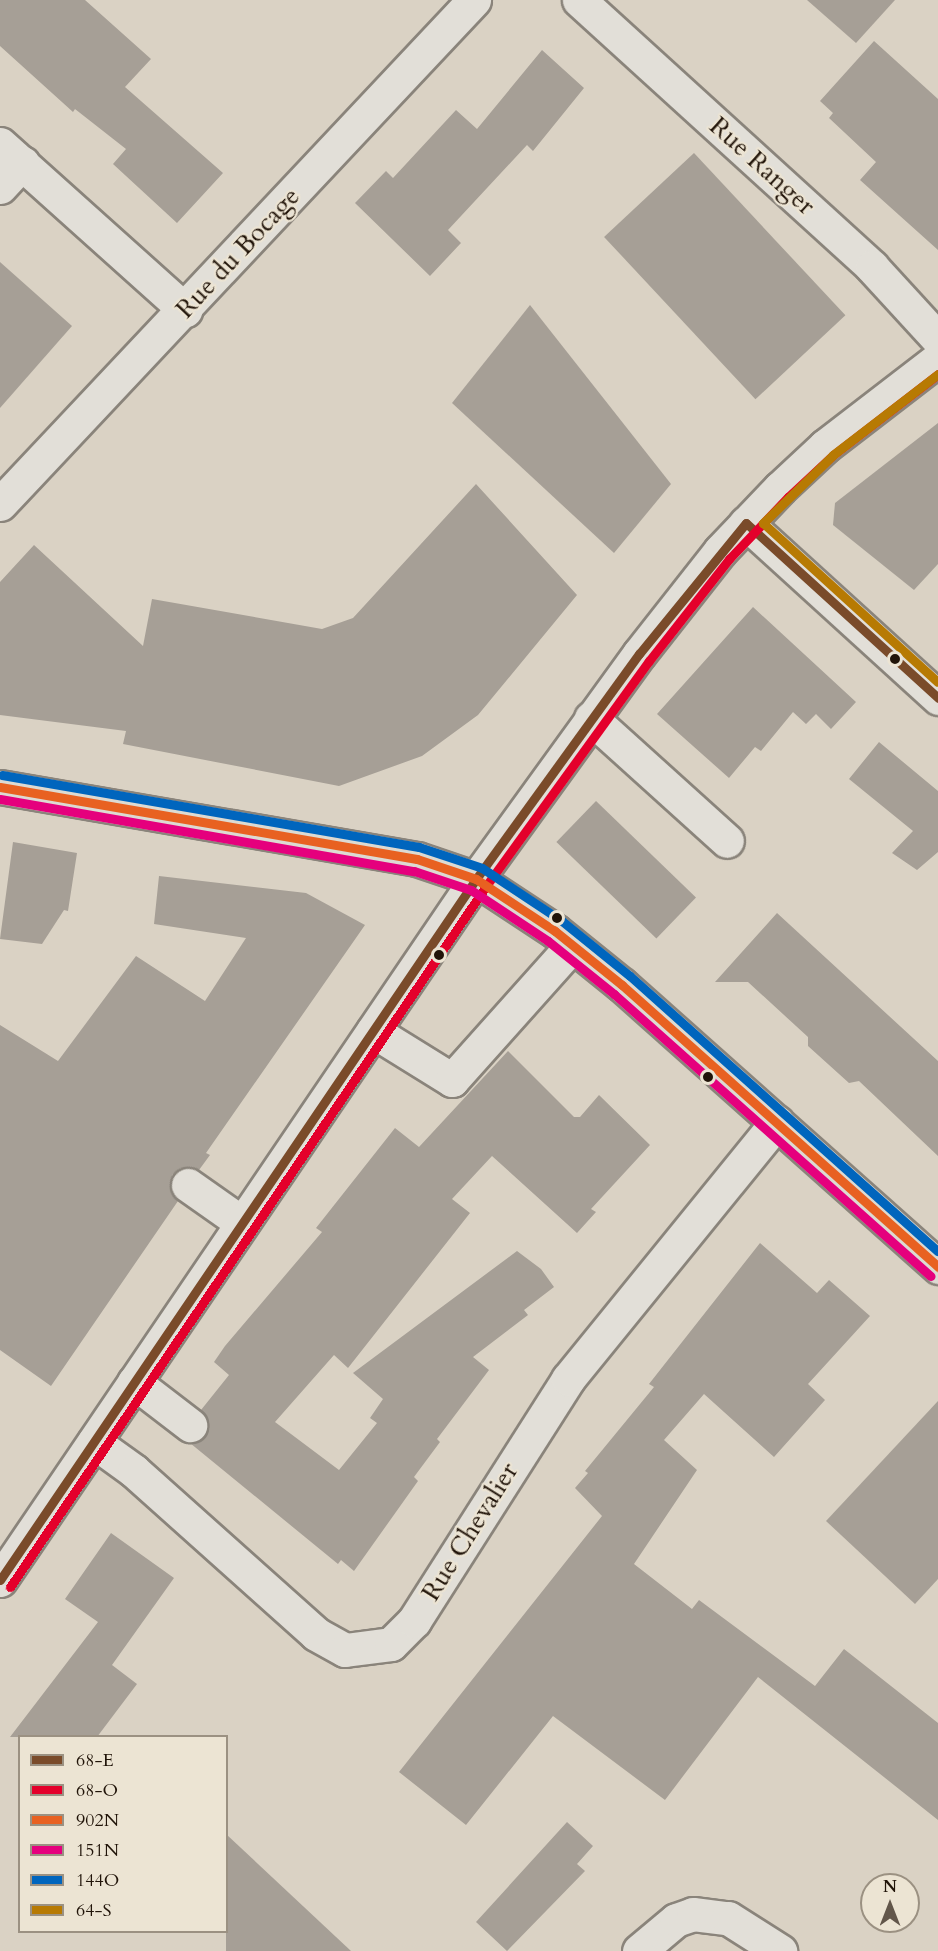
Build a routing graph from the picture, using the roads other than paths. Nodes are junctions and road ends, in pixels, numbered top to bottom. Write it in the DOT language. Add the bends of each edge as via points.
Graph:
graph roads {
  1 [pos="474,0"];
  2 [pos="579,0"];
  3 [pos="7,165"];
  4 [pos="185,310"];
  5 [pos="938,339"];
  6 [pos="938,358"];
  7 [pos="0,504"];
  8 [pos="746,523"];
  9 [pos="938,698"];
  10 [pos="591,718"];
  11 [pos="0,788"];
  12 [pos="727,842"];
  13 [pos="476,879"];
  14 [pos="572,946"];
  15 [pos="373,1031"];
  16 [pos="777,1122"];
  17 [pos="189,1185"];
  18 [pos="242,1223"];
  19 [pos="938,1267"];
  20 [pos="134,1382"];
  21 [pos="190,1425"];
  22 [pos="93,1442"];
  23 [pos="0,1580"];
  24 [pos="639,1951"];
  25 [pos="780,1951"];
  1 -- 4 [label="street, Rue du Bocage"];
  2 -- 5 [label="street, Rue Ranger" via="872,267"];
  3 -- 4 [label="street"];
  4 -- 7 [label="street, Rue du Bocage"];
  6 -- 8 [label="street" via="825,446"];
  8 -- 9 [label="street"];
  8 -- 10 [label="street" via="690,587"];
  10 -- 12 [label="street"];
  10 -- 13 [label="street"];
  11 -- 13 [label="main road" via="417,859"];
  13 -- 14 [label="main road"];
  13 -- 15 [label="street"];
  14 -- 15 [label="street" via="452,1080"];
  14 -- 16 [label="main road"];
  15 -- 18 [label="street"];
  16 -- 19 [label="main road"];
  16 -- 22 [label="street, Rue Chevalier" via="568,1379 414,1621 391,1644 345,1650 316,1634 134,1472"];
  17 -- 18 [label="street"];
  18 -- 20 [label="street"];
  20 -- 21 [label="street"];
  20 -- 22 [label="street"];
  22 -- 23 [label="street"];
  24 -- 25 [label="street" via="675,1920 693,1914 728,1918"];
}
